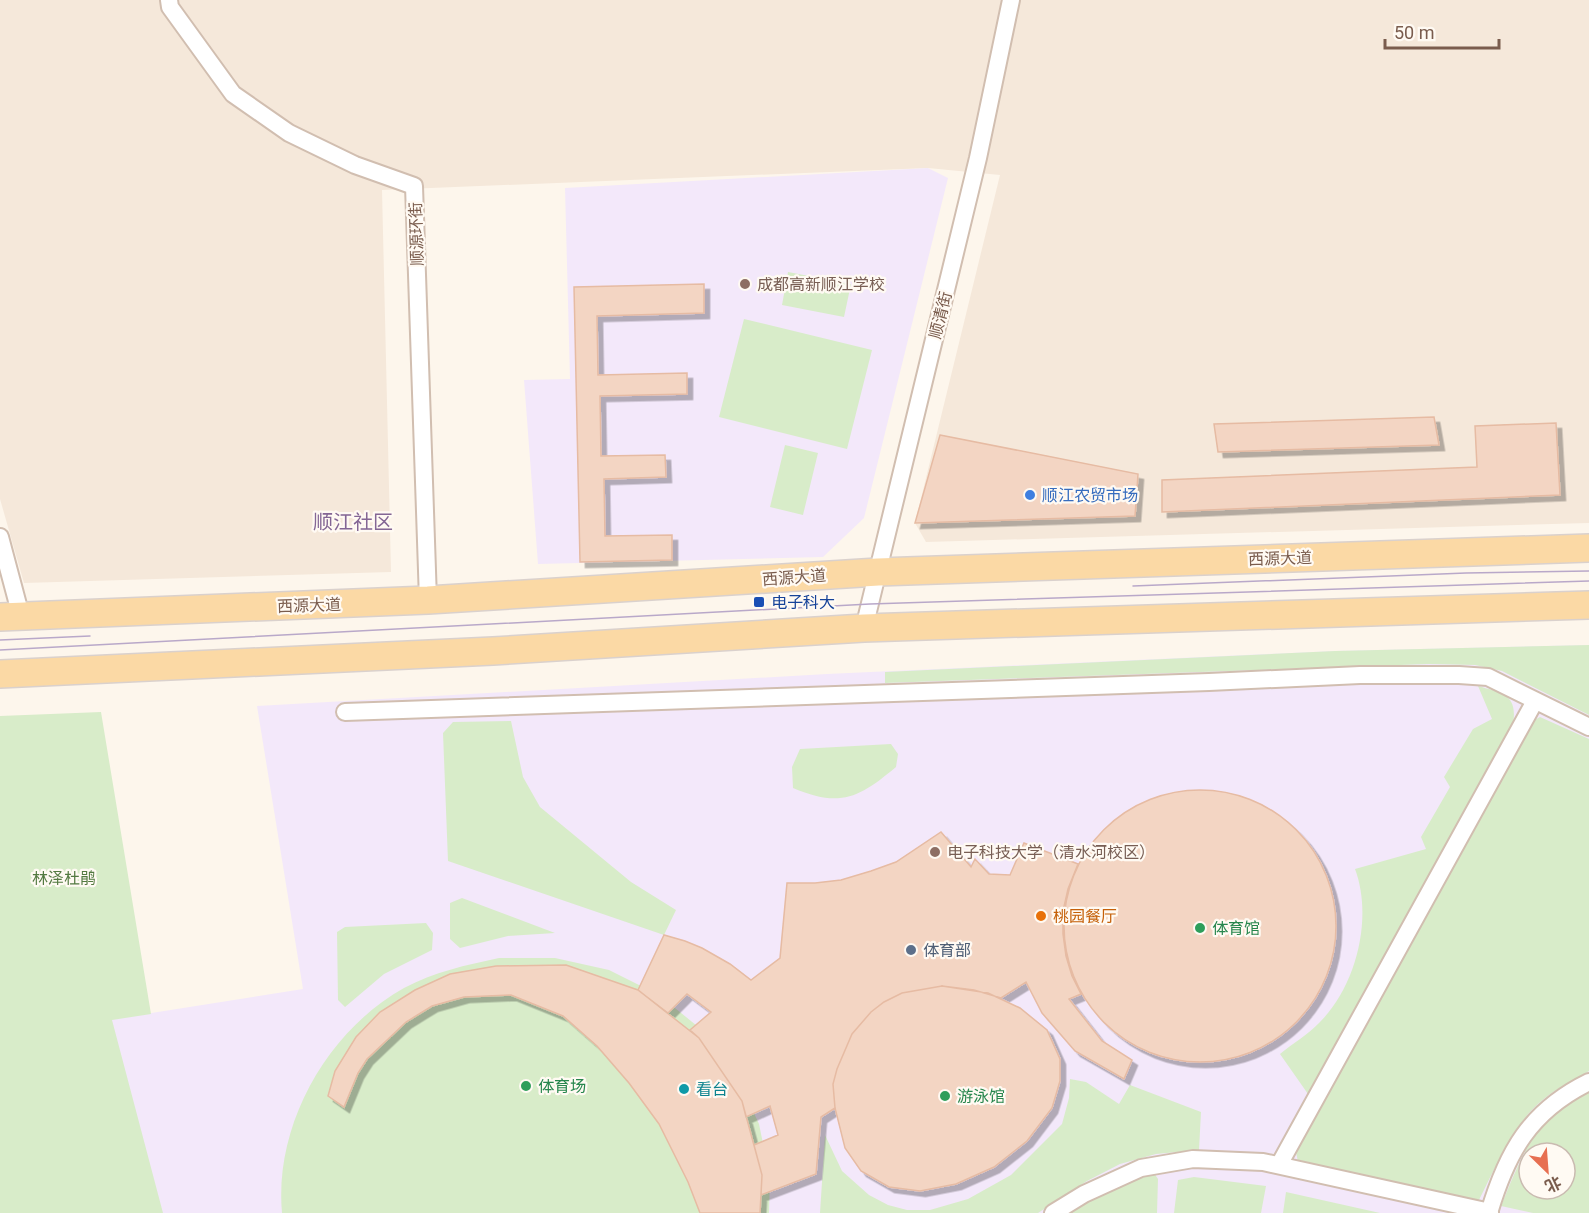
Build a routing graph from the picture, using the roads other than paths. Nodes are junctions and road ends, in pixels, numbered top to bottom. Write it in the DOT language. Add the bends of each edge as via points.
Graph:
graph roads {
  1 [pos="169,0"];
  2 [pos="1011,0"];
  3 [pos="0,537"];
  4 [pos="1589,548"];
  5 [pos="878,572"];
  6 [pos="428,600"];
  7 [pos="1589,605"];
  8 [pos="10,617"];
  9 [pos="864,628"];
  10 [pos="0,674"];
  11 [pos="1535,701"];
  12 [pos="345,712"];
  13 [pos="1589,727"];
  14 [pos="1589,1082"];
  15 [pos="1279,1165"];
  16 [pos="1053,1213"];
  17 [pos="1489,1213"];
  1 -- 6 [label="street, 顺源环街" via="170,7 232,94 289,133 355,165 414,186"];
  2 -- 5 [label="street, 顺清街" via="978,158"];
  3 -- 8 [label="street"];
  4 -- 5 [label="main road, 西源大道"];
  5 -- 6 [label="main road, 西源大道"];
  5 -- 9 [label="street, 顺清街"];
  6 -- 8 [label="main road, 西源大道"];
  7 -- 9 [label="main road"];
  9 -- 10 [label="main road"];
  11 -- 12 [label="street" via="1488,677 1360,675"];
  11 -- 13 [label="street"];
  11 -- 15 [label="street"];
  14 -- 17 [label="street" via="1542,1114 1515,1146"];
  15 -- 16 [label="street" via="1193,1159 1141,1168"];
  15 -- 17 [label="street"];
}
